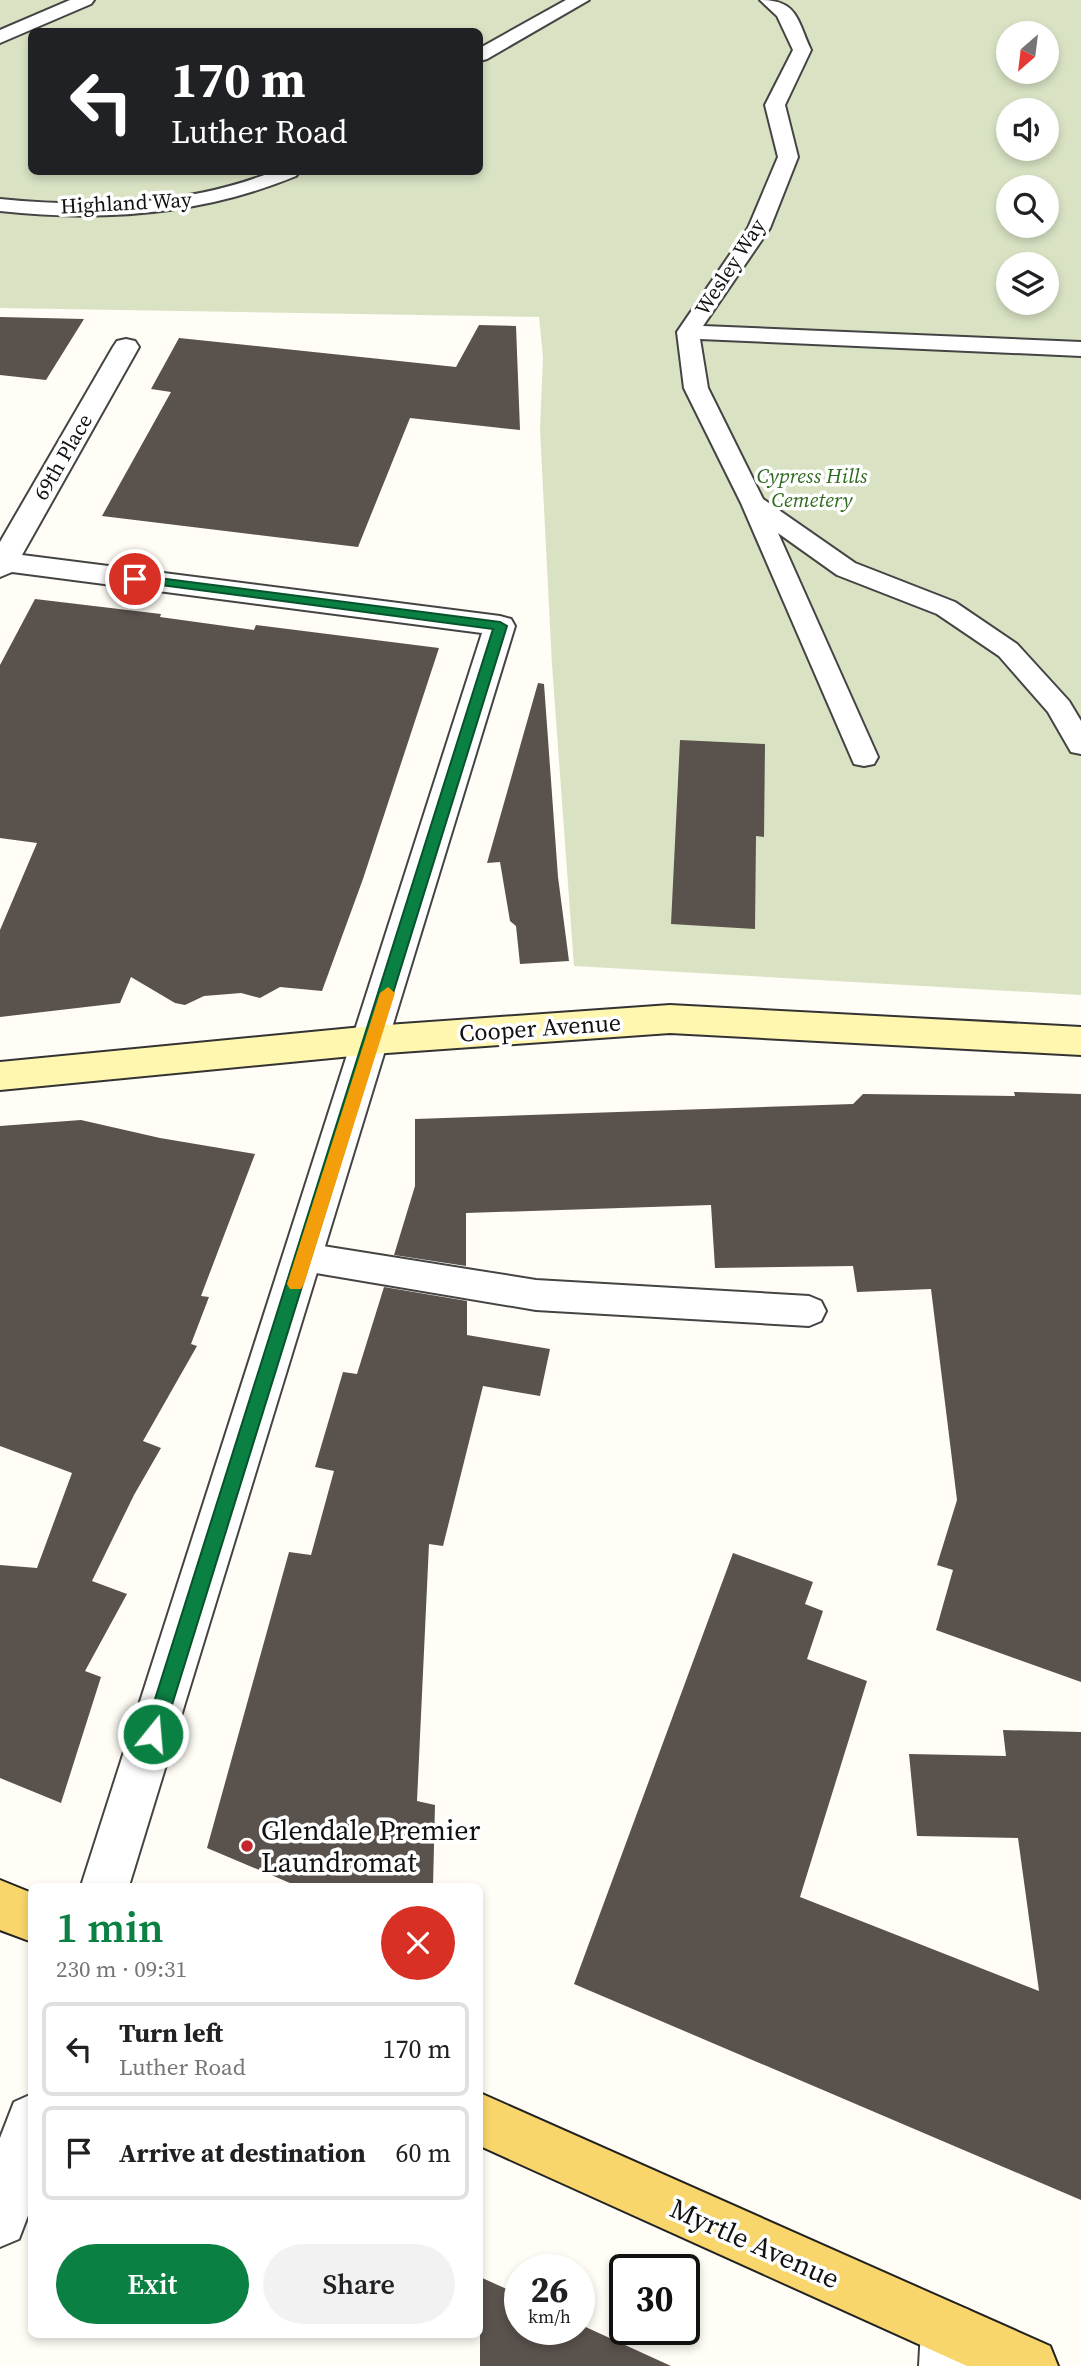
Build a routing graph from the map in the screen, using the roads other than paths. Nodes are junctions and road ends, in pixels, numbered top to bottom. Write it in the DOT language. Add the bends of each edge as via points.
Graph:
graph roads {
  1 [pos="85,0"];
  2 [pos="580,0"];
  3 [pos="769,0"];
  4 [pos="0,37"];
  5 [pos="483,53"];
  6 [pos="283,175"];
  7 [pos="0,205"];
  8 [pos="688,332"];
  9 [pos="126,347"];
  10 [pos="1081,349"];
  11 [pos="753,503"];
  12 [pos="2,565"];
  13 [pos="1081,745"];
  14 [pos="864,757"];
  15 [pos="373,1040"];
  16 [pos="1081,1041"];
  17 [pos="0,1076"];
  18 [pos="304,1258"];
  19 [pos="809,1311"];
  20 [pos="106,1883"];
  21 [pos="0,1905"];
  22 [pos="28,1916"];
  23 [pos="483,2120"];
  24 [pos="28,2132"];
  25 [pos="0,2220"];
  26 [pos="948,2348"];
  27 [pos="1030,2366"];
  1 -- 4 [label="lane"];
  2 -- 5 [label="lane"];
  3 -- 8 [label="lane, Wesley Way" via="785,13 802,50 775,105 788,156 759,228"];
  6 -- 7 [label="lane, Highland Way" via="261,185 190,202 99,209"];
  8 -- 10 [label="lane"];
  8 -- 11 [label="lane, Wesley Way" via="696,388"];
  9 -- 12 [label="street, 69th Place"];
  11 -- 13 [label="lane, Wesley Way" via="846,569 946,608 1008,650 1059,707"];
  11 -- 14 [label="lane"];
  12 -- 15 [label="street" via="500,626"];
  15 -- 16 [label="main road, Cooper Avenue" via="670,1019"];
  15 -- 17 [label="main road, Cooper Avenue"];
  15 -- 18 [label="street"];
  18 -- 19 [label="lane" via="536,1294"];
  18 -- 20 [label="street"];
  21 -- 22 [label="main road"];
  23 -- 26 [label="main road, Myrtle Avenue"];
  24 -- 25 [label="street"];
  26 -- 27 [label="main road, Myrtle Avenue"];
}
